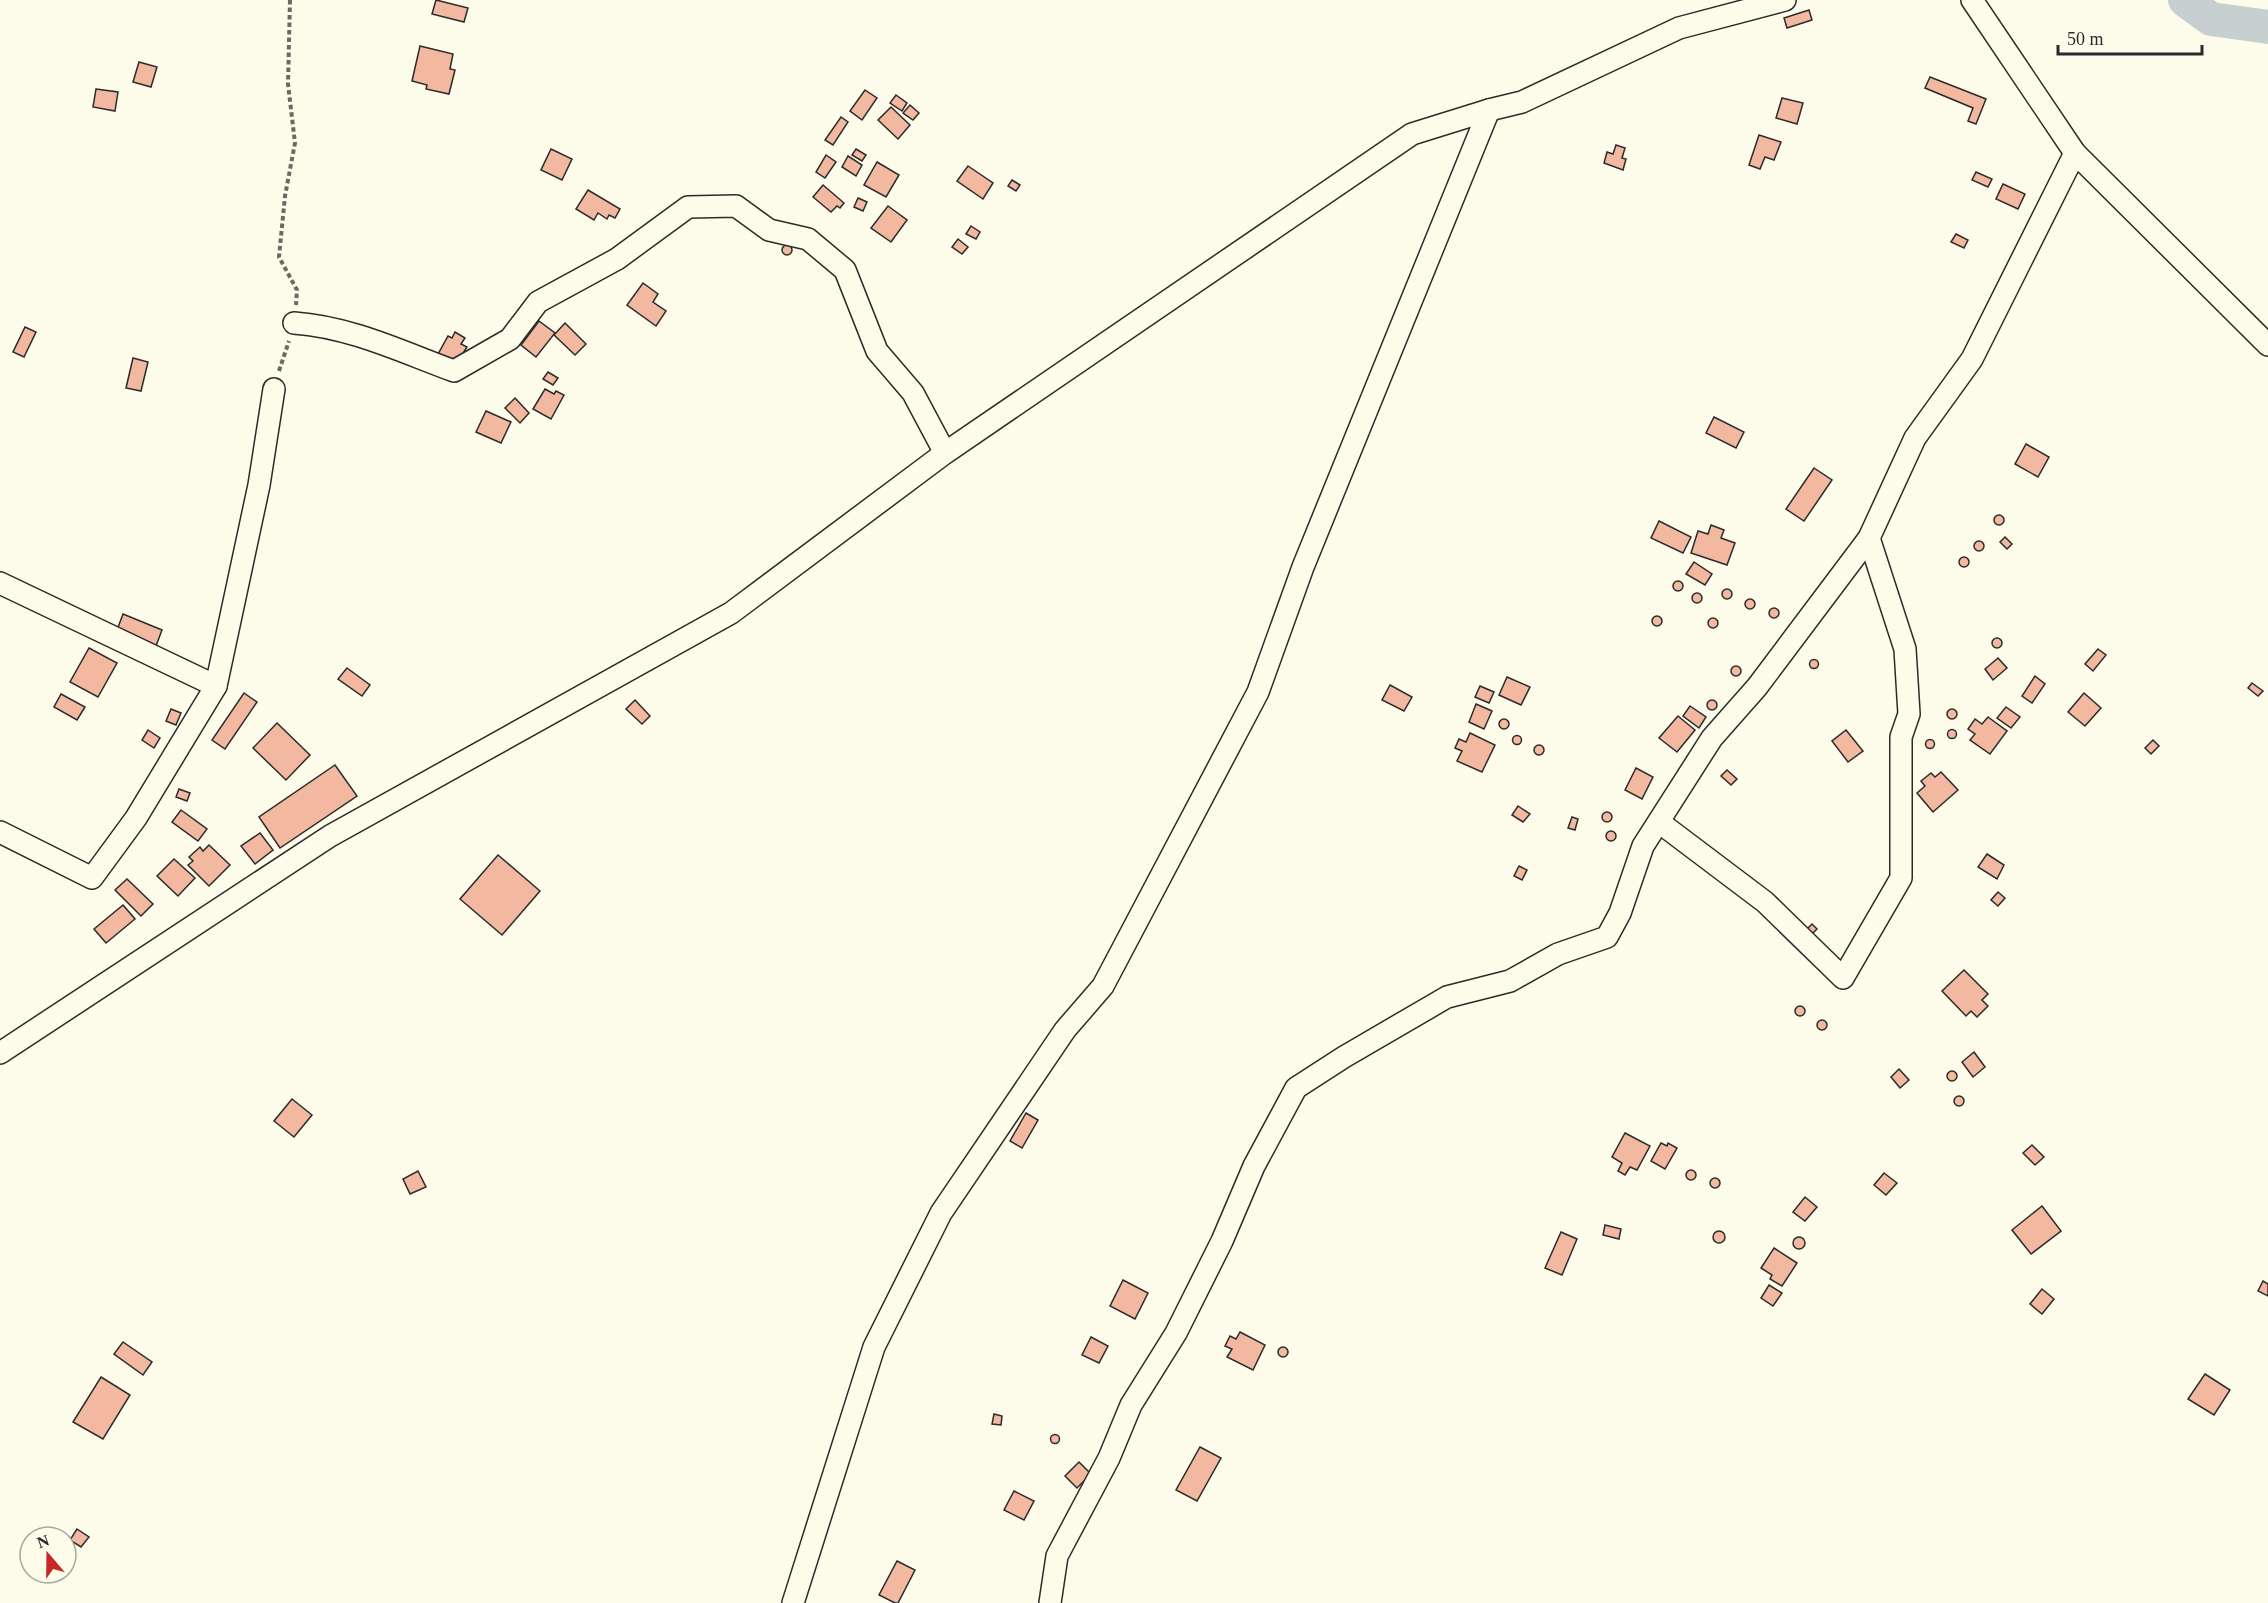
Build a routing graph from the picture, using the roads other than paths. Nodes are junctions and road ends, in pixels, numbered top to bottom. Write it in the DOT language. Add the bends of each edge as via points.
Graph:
graph roads {
  1 [pos="1785,0"];
  2 [pos="1972,0"];
  3 [pos="1489,110"];
  4 [pos="2075,153"];
  5 [pos="294,323"];
  6 [pos="2268,345"];
  7 [pos="274,389"];
  8 [pos="945,453"];
  9 [pos="1869,538"];
  10 [pos="0,583"];
  11 [pos="216,687"];
  12 [pos="1659,822"];
  13 [pos="0,832"];
  14 [pos="0,1053"];
  15 [pos="793,1603"];
  16 [pos="1050,1603"];
  1 -- 3 [label="street" via="1679,28 1522,102"];
  2 -- 4 [label="street"];
  3 -- 8 [label="street" via="1412,134"];
  3 -- 15 [label="street" via="1308,556 1258,692 1103,986 1065,1030 941,1213 874,1347"];
  4 -- 6 [label="street"];
  4 -- 9 [label="street" via="1972,359 1915,438"];
  5 -- 8 [label="street" via="369,338 454,371 510,339 538,302 618,259 688,207 736,206 769,230 808,239 845,270 877,351 913,393"];
  7 -- 11 [label="street" via="259,485"];
  8 -- 14 [label="street" via="731,613 330,836"];
  9 -- 12 [label="street" via="1757,687 1712,738"];
  9 -- 12 [label="street" via="1905,649 1909,714 1901,737 1901,878 1843,978 1765,902"];
  10 -- 11 [label="street"];
  11 -- 13 [label="street" via="136,818 92,878"];
  12 -- 16 [label="street" via="1643,846 1620,913 1607,936 1558,954 1510,981 1447,997 1296,1088 1254,1166 1176,1333 1131,1405 1057,1556"];
}
